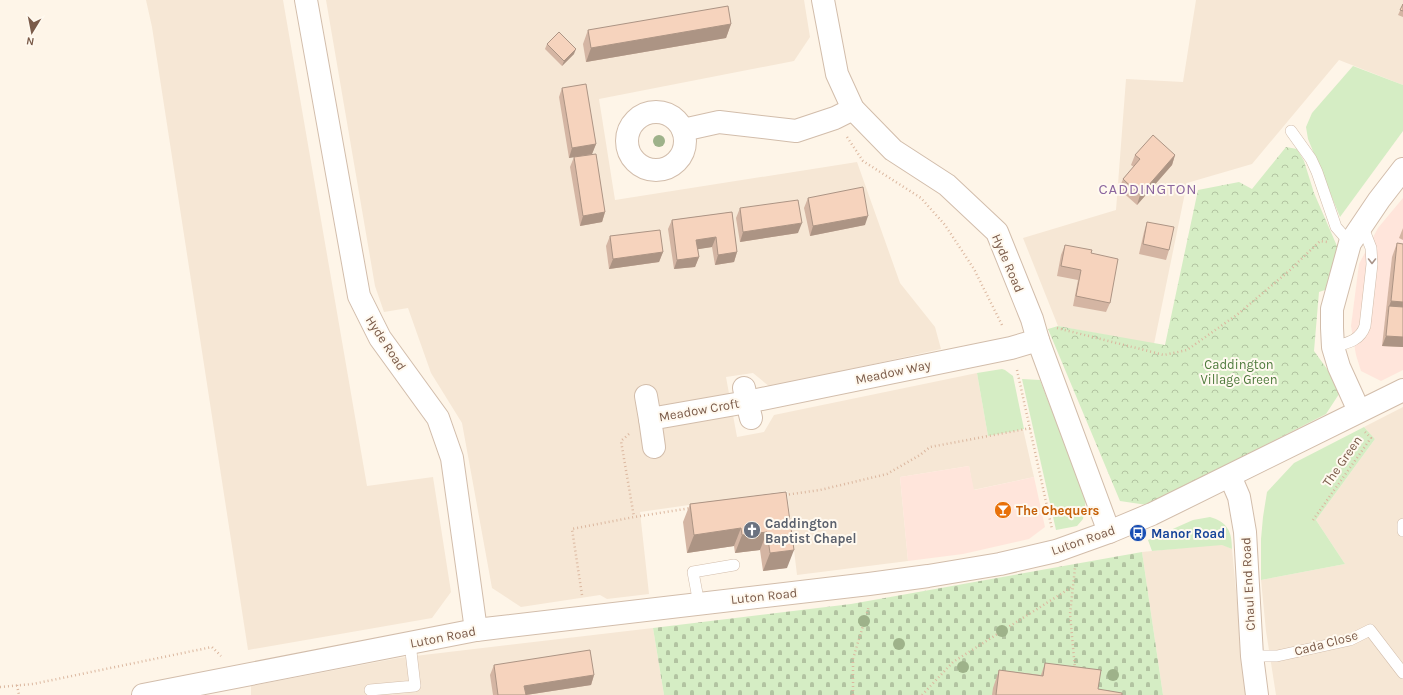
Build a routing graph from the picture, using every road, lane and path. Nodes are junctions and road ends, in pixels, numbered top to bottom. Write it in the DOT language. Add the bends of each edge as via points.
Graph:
graph roads {
  1 [pos="306,0"];
  2 [pos="823,0"];
  3 [pos="844,114"];
  4 [pos="683,130"];
  5 [pos="1291,131"];
  6 [pos="1403,170"];
  7 [pos="1362,224"];
  8 [pos="1350,243"];
  9 [pos="1032,319"];
  10 [pos="1038,340"];
  11 [pos="1333,347"];
  12 [pos="1011,348"];
  13 [pos="646,396"];
  14 [pos="1400,396"];
  15 [pos="747,403"];
  16 [pos="1354,414"];
  17 [pos="650,418"];
  18 [pos="1030,428"];
  19 [pos="654,447"];
  20 [pos="1230,476"];
  21 [pos="781,495"];
  22 [pos="696,508"];
  23 [pos="634,517"];
  24 [pos="1313,520"];
  25 [pos="1403,524"];
  26 [pos="1403,531"];
  27 [pos="1109,532"];
  28 [pos="1066,548"];
  29 [pos="734,565"];
  30 [pos="869,584"];
  31 [pos="1072,587"];
  32 [pos="698,604"];
  33 [pos="586,617"];
  34 [pos="476,630"];
  35 [pos="410,643"];
  36 [pos="1252,656"];
  37 [pos="1403,673"];
  38 [pos="1075,674"];
  39 [pos="241,676"];
  40 [pos="17,685"];
  41 [pos="0,687"];
  42 [pos="370,690"];
  43 [pos="20,695"];
  44 [pos="143,695"];
  45 [pos="853,695"];
  46 [pos="922,695"];
  47 [pos="1257,695"];
  1 -- 34 [label="street, Hyde Road" via="358,296 380,338 438,418 452,458"];
  2 -- 3 [label="street, Hyde Road"];
  3 -- 4 [label="street" via="796,131 719,122"];
  3 -- 9 [label="street, Hyde Road" via="947,185 997,232"];
  3 -- 12 [label="path" via="863,161 921,198 945,225 974,269"];
  5 -- 8 [label="lane" via="1317,172 1336,226"];
  6 -- 7 [label="street"];
  7 -- 8 [label="street"];
  7 -- 11 [label="lane, one-way" via="1371,248 1372,264 1365,326 1362,334 1354,341"];
  8 -- 9 [label="path" via="1320,242 1238,314 1187,350 1164,355 1062,330"];
  8 -- 11 [label="street" via="1332,309"];
  9 -- 10 [label="street, Hyde Road"];
  10 -- 12 [label="street, Meadow Way"];
  10 -- 27 [label="street, Hyde Road"];
  11 -- 16 [label="street"];
  12 -- 15 [label="street, Meadow Way"];
  12 -- 18 [label="path"];
  13 -- 17 [label="street, Meadow Croft"];
  14 -- 16 [label="street, Luton Road"];
  15 -- 17 [label="street, Meadow Croft"];
  16 -- 20 [label="street, Luton Road"];
  16 -- 24 [label="path, The Green" via="1371,438"];
  17 -- 19 [label="street, Meadow Croft"];
  17 -- 23 [label="path" via="621,441"];
  18 -- 21 [label="path" via="930,447 887,474 820,490"];
  18 -- 28 [label="path"];
  20 -- 27 [label="street, Luton Road"];
  20 -- 36 [label="street, Chaul End Road" via="1239,497 1245,532"];
  22 -- 23 [label="path"];
  23 -- 33 [label="path" via="572,529"];
  25 -- 26 [label="lane"];
  27 -- 28 [label="street, Luton Road"];
  28 -- 30 [label="street, Luton Road" via="1000,564"];
  28 -- 31 [label="path" via="1075,571"];
  29 -- 32 [label="lane" via="693,572"];
  30 -- 32 [label="street, Luton Road"];
  30 -- 45 [label="path" via="869,606 853,659"];
  31 -- 38 [label="path" via="1070,614"];
  31 -- 46 [label="path" via="953,662"];
  32 -- 33 [label="street, Luton Road"];
  33 -- 34 [label="street, Luton Road"];
  34 -- 35 [label="street, Luton Road"];
  35 -- 39 [label="street, Luton Road"];
  35 -- 42 [label="lane" via="415,686"];
  36 -- 37 [label="lane, Cada Close" via="1277,656 1350,640 1370,630"];
  36 -- 47 [label="street, Chaul End Road"];
  39 -- 40 [label="path" via="212,646 33,684"];
  39 -- 44 [label="street, Luton Road"];
  40 -- 41 [label="path"];
  40 -- 43 [label="path"];
}
